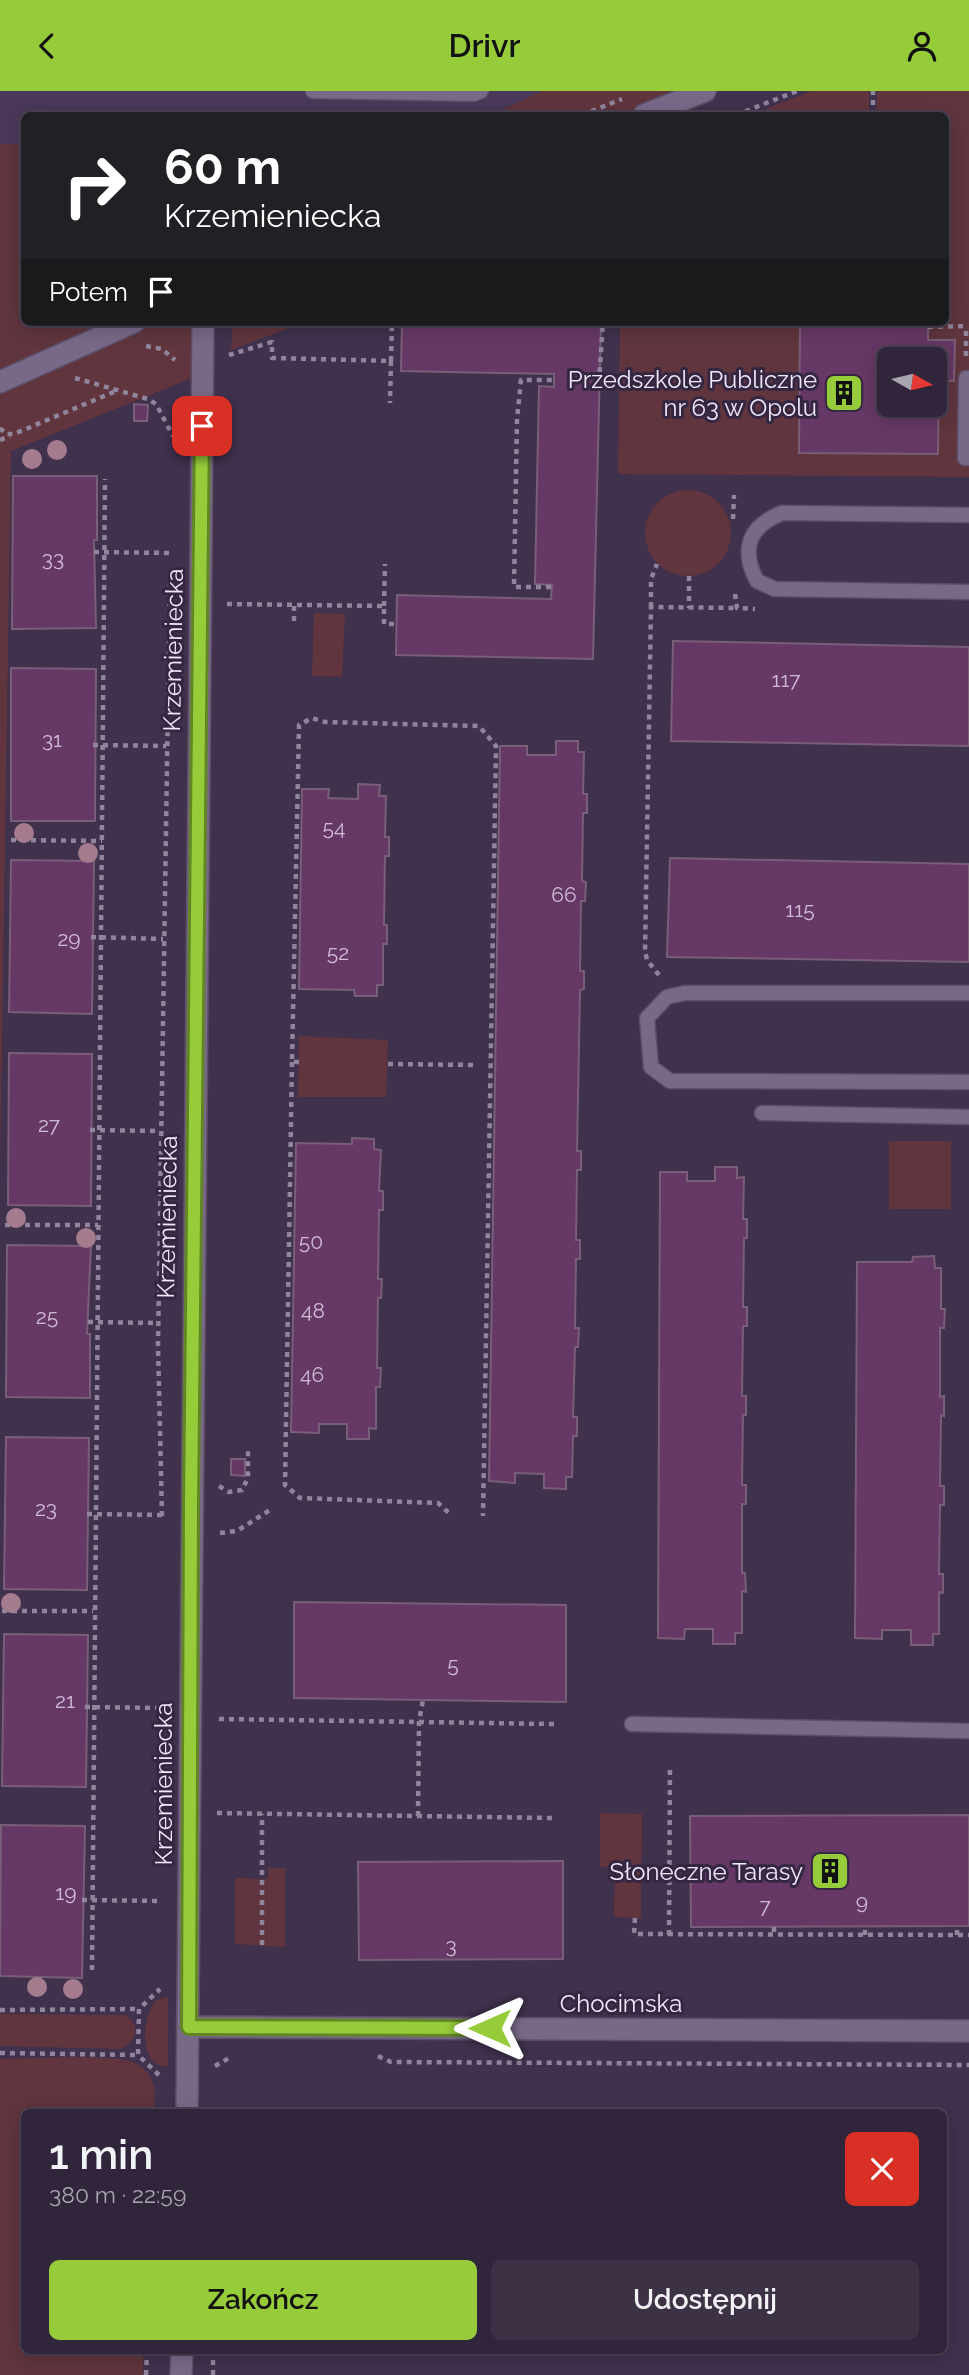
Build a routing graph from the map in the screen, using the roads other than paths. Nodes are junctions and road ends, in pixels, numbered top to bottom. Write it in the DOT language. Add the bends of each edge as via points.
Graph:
graph roads {
  1 [pos="313,91"];
  2 [pos="481,91"];
  3 [pos="705,91"];
  4 [pos="652,112"];
  5 [pos="125,326"];
  6 [pos="203,326"];
  7 [pos="969,378"];
  8 [pos="0,382"];
  9 [pos="969,458"];
  10 [pos="969,515"];
  11 [pos="969,592"];
  12 [pos="969,993"];
  13 [pos="969,1082"];
  14 [pos="762,1113"];
  15 [pos="969,1117"];
  16 [pos="632,1724"];
  17 [pos="969,1731"];
  18 [pos="189,2027"];
  19 [pos="969,2031"];
  20 [pos="187,2109"];
  21 [pos="182,2354"];
  22 [pos="181,2375"];
  1 -- 2 [label="lane"];
  3 -- 4 [label="street"];
  5 -- 8 [label="street"];
  6 -- 18 [label="street, Krzemieniecka"];
  7 -- 9 [label="lane" via="965,458"];
  10 -- 11 [label="lane" via="782,513 755,530 747,556 757,581 775,589"];
  12 -- 13 [label="lane" via="685,993 667,997 647,1018 651,1067 670,1081"];
  14 -- 15 [label="lane"];
  16 -- 17 [label="lane"];
  18 -- 19 [label="street, Chocimska"];
  18 -- 20 [label="street, Krzemieniecka"];
  21 -- 22 [label="street"];
}
